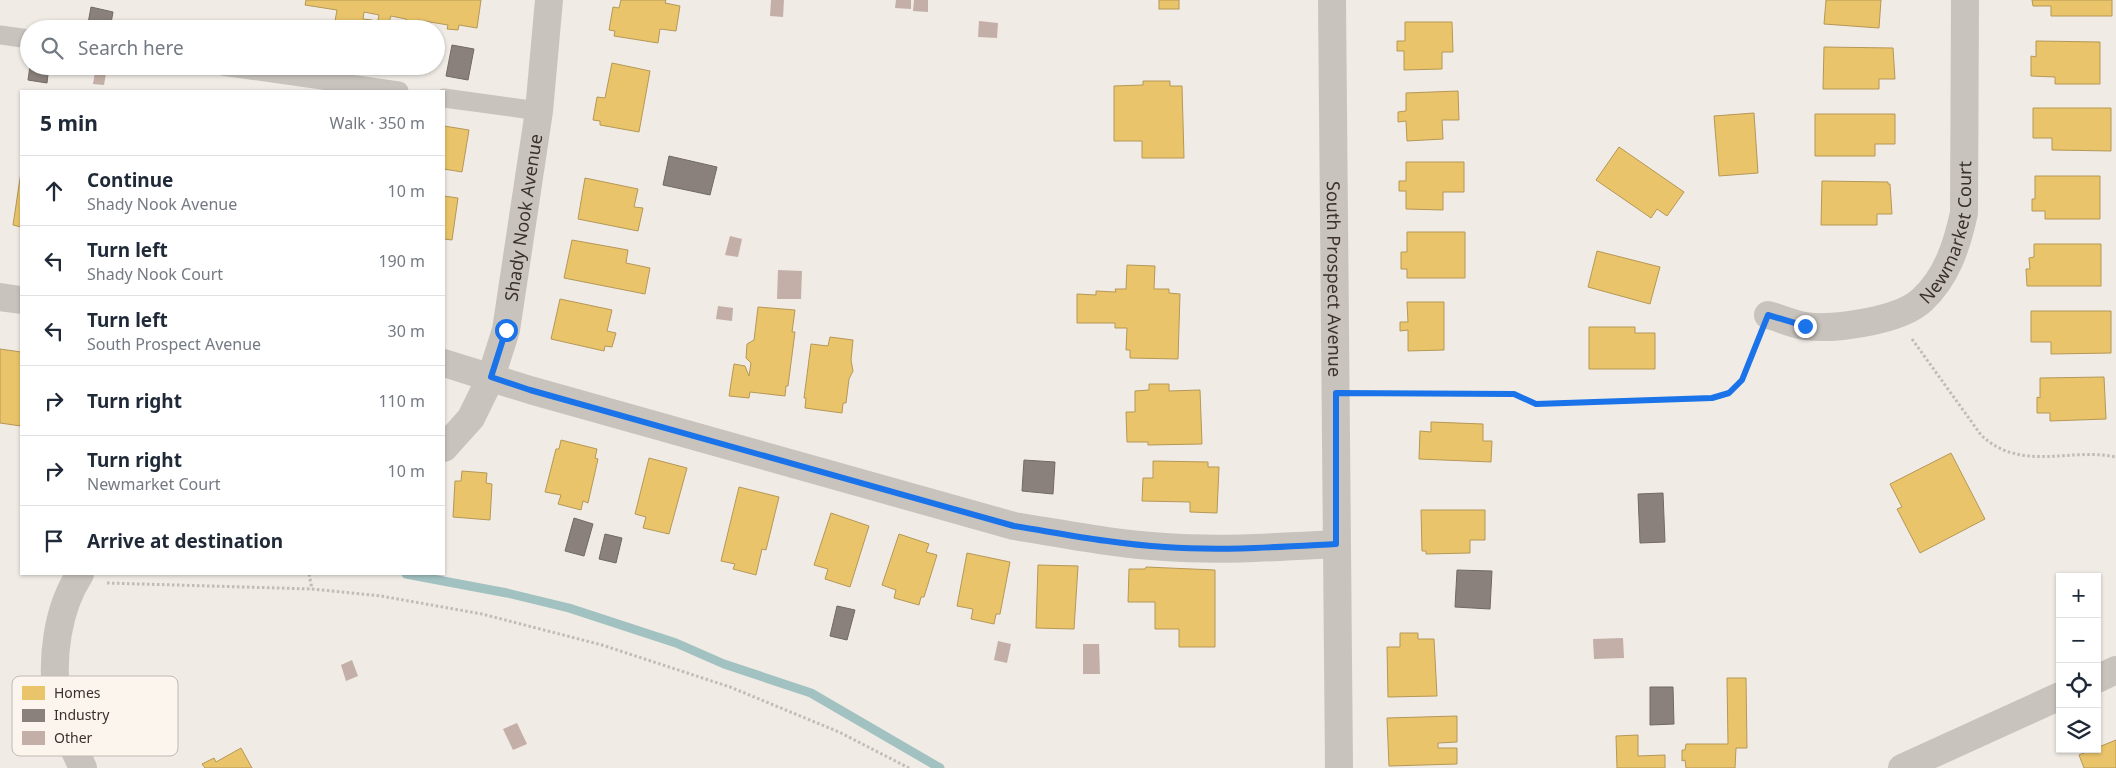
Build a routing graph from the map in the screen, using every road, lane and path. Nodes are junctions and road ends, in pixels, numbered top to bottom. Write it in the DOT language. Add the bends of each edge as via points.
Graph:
graph roads {
  1 [pos="550,0"];
  2 [pos="1332,0"];
  3 [pos="1964,0"];
  4 [pos="0,35"];
  5 [pos="20,38"];
  6 [pos="286,75"];
  7 [pos="392,90"];
  8 [pos="445,98"];
  9 [pos="539,111"];
  10 [pos="0,297"];
  11 [pos="20,300"];
  12 [pos="1768,315"];
  13 [pos="1895,315"];
  14 [pos="445,363"];
  15 [pos="491,377"];
  16 [pos="1336,393"];
  17 [pos="445,447"];
  18 [pos="2116,457"];
  19 [pos="1336,544"];
  20 [pos="309,575"];
  21 [pos="77,578"];
  22 [pos="312,589"];
  23 [pos="2116,670"];
  24 [pos="56,676"];
  25 [pos="2101,677"];
  26 [pos="2056,698"];
  27 [pos="78,756"];
  28 [pos="83,768"];
  29 [pos="909,768"];
  30 [pos="1339,768"];
  31 [pos="1902,768"];
  1 -- 9 [label="street, Shady Nook Avenue"];
  2 -- 16 [label="street, South Prospect Avenue"];
  3 -- 13 [label="street, Newmarket Court" via="1964,213 1958,244 1943,274 1921,301"];
  4 -- 5 [label="lane"];
  6 -- 7 [label="lane"];
  8 -- 9 [label="lane"];
  9 -- 15 [label="street, Shady Nook Avenue" via="506,330"];
  10 -- 11 [label="street"];
  12 -- 13 [label="street, Newmarket Court" via="1805,326 1859,324"];
  12 -- 16 [label="path" via="1742,380 1729,393 1712,398 1536,404 1514,394"];
  13 -- 18 [label="path" via="1991,445 2022,457"];
  14 -- 15 [label="street"];
  15 -- 17 [label="street, Shady Nook Avenue" via="472,418"];
  15 -- 19 [label="street" via="1014,526 1094,540 1165,547 1243,549"];
  16 -- 19 [label="street, South Prospect Avenue"];
  19 -- 30 [label="street, South Prospect Avenue"];
  20 -- 22 [label="path"];
  21 -- 22 [label="path"];
  21 -- 24 [label="street" via="63,611 55,655"];
  22 -- 29 [label="path" via="381,596 482,614 602,646 730,687 839,732"];
  23 -- 25 [label="street"];
  26 -- 31 [label="street"];
  27 -- 28 [label="street"];
}
